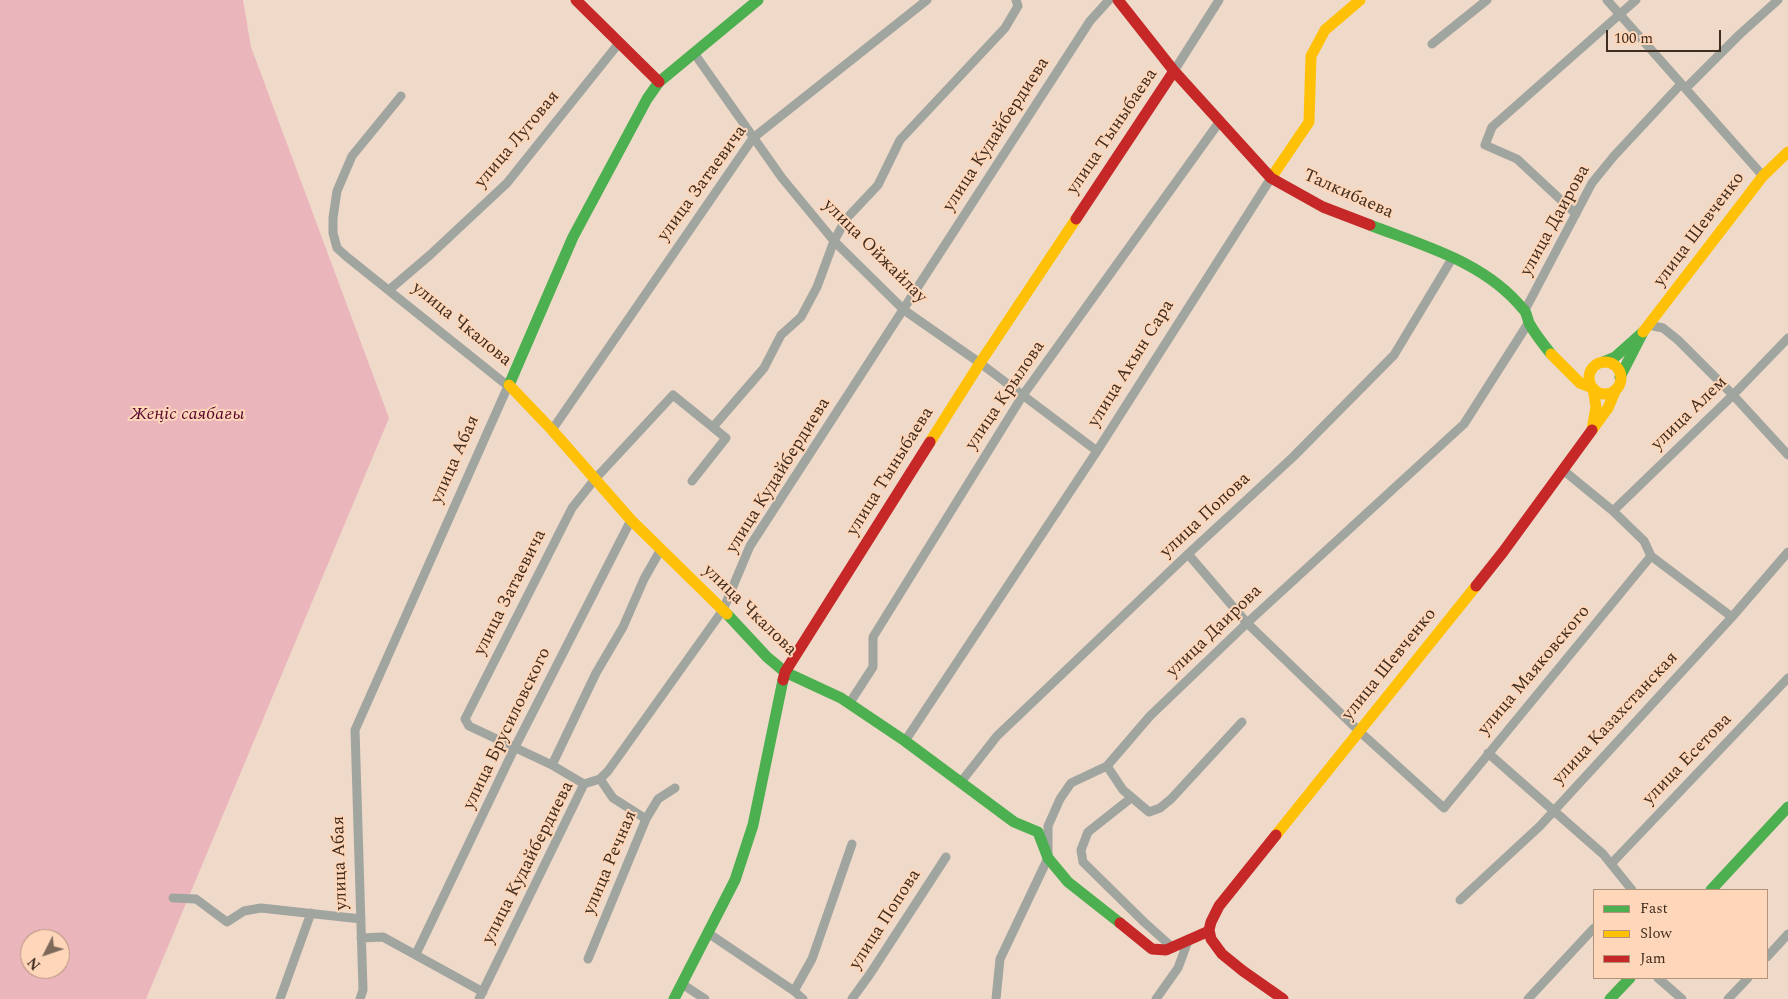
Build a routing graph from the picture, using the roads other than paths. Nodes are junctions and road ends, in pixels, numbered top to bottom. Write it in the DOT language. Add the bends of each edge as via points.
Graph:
graph roads {
  1 [pos="758,0"];
  2 [pos="927,0"];
  3 [pos="1016,0"];
  4 [pos="1109,0"];
  5 [pos="1118,0"];
  6 [pos="1219,0"];
  7 [pos="1360,0"];
  8 [pos="1487,0"];
  9 [pos="1607,0"];
  10 [pos="1636,0"];
  11 [pos="1778,0"];
  12 [pos="579,1"];
  13 [pos="1620,15"];
  14 [pos="619,44"];
  15 [pos="1432,44"];
  16 [pos="694,53"];
  17 [pos="1174,71"];
  18 [pos="659,82"];
  19 [pos="1684,86"];
  20 [pos="401,96"];
  21 [pos="1220,121"];
  22 [pos="753,138"];
  23 [pos="1788,152"];
  24 [pos="1763,176"];
  25 [pos="1271,178"];
  26 [pos="1576,214"];
  27 [pos="834,241"];
  28 [pos="1453,256"];
  29 [pos="389,290"];
  30 [pos="904,310"];
  31 [pos="1525,310"];
  32 [pos="1529,322"];
  33 [pos="1646,329"];
  34 [pos="1788,338"];
  35 [pos="980,363"];
  36 [pos="1598,365"];
  37 [pos="1564,368"];
  38 [pos="1620,377"];
  39 [pos="508,386"];
  40 [pos="1593,388"];
  41 [pos="1616,389"];
  42 [pos="1023,395"];
  43 [pos="1733,395"];
  44 [pos="713,427"];
  45 [pos="552,430"];
  46 [pos="1592,430"];
  47 [pos="1097,451"];
  48 [pos="1787,452"];
  49 [pos="1563,470"];
  50 [pos="595,479"];
  51 [pos="692,481"];
  52 [pos="1613,511"];
  53 [pos="631,520"];
  54 [pos="661,549"];
  55 [pos="1788,552"];
  56 [pos="1188,554"];
  57 [pos="1651,556"];
  58 [pos="723,610"];
  59 [pos="1732,617"];
  60 [pos="1247,623"];
  61 [pos="785,672"];
  62 [pos="1788,678"];
  63 [pos="849,704"];
  64 [pos="1242,722"];
  65 [pos="1359,731"];
  66 [pos="905,741"];
  67 [pos="515,748"];
  68 [pos="1488,753"];
  69 [pos="552,765"];
  70 [pos="1107,766"];
  71 [pos="600,779"];
  72 [pos="961,782"];
  73 [pos="584,784"];
  74 [pos="675,788"];
  75 [pos="1131,798"];
  76 [pos="1788,807"];
  77 [pos="1554,811"];
  78 [pos="646,819"];
  79 [pos="852,844"];
  80 [pos="946,857"];
  81 [pos="1048,858"];
  82 [pos="1611,864"];
  83 [pos="1630,889"];
  84 [pos="1712,889"];
  85 [pos="173,898"];
  86 [pos="1460,900"];
  87 [pos="311,913"];
  88 [pos="361,919"];
  89 [pos="1593,929"];
  90 [pos="1209,931"];
  91 [pos="708,933"];
  92 [pos="1788,934"];
  93 [pos="361,938"];
  94 [pos="1188,941"];
  95 [pos="1173,948"];
  96 [pos="416,954"];
  97 [pos="1768,956"];
  98 [pos="588,959"];
  99 [pos="1629,979"];
  100 [pos="1659,979"];
  101 [pos="1747,979"];
  102 [pos="682,984"];
  103 [pos="794,990"];
  104 [pos="481,995"];
  105 [pos="1277,997"];
  106 [pos="280,999"];
  107 [pos="360,999"];
  108 [pos="674,999"];
  109 [pos="705,999"];
  110 [pos="803,999"];
  111 [pos="852,999"];
  112 [pos="996,999"];
  113 [pos="1156,999"];
  114 [pos="1528,999"];
  115 [pos="1610,999"];
  116 [pos="1682,999"];
  117 [pos="1728,999"];
  1 -- 16 [label="street, улица Абая"];
  2 -- 22 [label="street, улица Затаевича"];
  3 -- 27 [label="street" via="1018,6 1005,28 900,140 878,185 846,219"];
  4 -- 30 [label="street, улица Кудайбердиева" via="1090,21"];
  5 -- 17 [label="street, Талкибаева"];
  6 -- 17 [label="street, улица Тыныбаева"];
  7 -- 25 [label="street, улица Акын Сара" via="1325,30 1311,56 1309,122"];
  8 -- 15 [label="street"];
  9 -- 13 [label="street"];
  10 -- 13 [label="street"];
  11 -- 19 [label="street, улица Даирова"];
  12 -- 14 [label="street"];
  13 -- 19 [label="street"];
  13 -- 26 [label="street" via="1492,127 1485,145 1517,158"];
  14 -- 18 [label="street"];
  14 -- 29 [label="street, улица Луговая" via="507,184"];
  16 -- 18 [label="street, улица Абая"];
  16 -- 22 [label="street, улица Ойжайлау"];
  17 -- 21 [label="street, Талкибаева"];
  17 -- 35 [label="street, улица Тыныбаева"];
  18 -- 39 [label="street, улица Абая" via="573,237"];
  19 -- 24 [label="street"];
  19 -- 26 [label="street, улица Даирова" via="1614,156 1592,183"];
  20 -- 29 [label="street, улица Чкалова" via="352,156 337,191 333,218 337,248"];
  21 -- 25 [label="street, Талкибаева"];
  21 -- 42 [label="street, улица Крылова"];
  22 -- 27 [label="street, улица Ойжайлау"];
  22 -- 45 [label="street, улица Затаевича"];
  23 -- 24 [label="street, улица Шевченко"];
  24 -- 33 [label="street, улица Шевченко"];
  25 -- 28 [label="street, Талкибаева" via="1323,207"];
  25 -- 47 [label="street, улица Акын Сара"];
  26 -- 31 [label="street, улица Даирова"];
  27 -- 30 [label="street, улица Ойжайлау"];
  27 -- 44 [label="street" via="801,317 782,335 764,368"];
  28 -- 31 [label="street, Талкибаева" via="1494,280"];
  28 -- 56 [label="street, улица Попова" via="1394,355 1293,457"];
  29 -- 39 [label="street, улица Чкалова"];
  30 -- 35 [label="street, улица Ойжайлау"];
  30 -- 58 [label="street, улица Кудайбердиева" via="750,546"];
  31 -- 32 [label="street, Талкибаева"];
  32 -- 37 [label="street, Талкибаева" via="1541,342"];
  32 -- 60 [label="street, улица Даирова" via="1464,424"];
  33 -- 36 [label="street" via="1615,357"];
  33 -- 38 [label="street"];
  33 -- 43 [label="street" via="1663,328"];
  34 -- 43 [label="street, улица Алем"];
  35 -- 42 [label="street, улица Ойжайлау"];
  35 -- 61 [label="street, улица Тыныбаева"];
  36 -- 37 [label="street" via="1579,371"];
  36 -- 38 [label="street" via="1608,362 1617,368"];
  36 -- 40 [label="street" via="1589,375"];
  37 -- 40 [label="street, Талкибаева" via="1580,383"];
  38 -- 41 [label="street"];
  39 -- 45 [label="street, улица Чкалова"];
  39 -- 88 [label="street, улица Абая" via="355,730"];
  40 -- 41 [label="street" via="1606,394"];
  40 -- 46 [label="street" via="1596,408"];
  41 -- 46 [label="street, улица Шевченко" via="1608,408"];
  42 -- 47 [label="street, улица Ойжайлау"];
  42 -- 63 [label="street, улица Крылова" via="873,637 873,667"];
  43 -- 48 [label="street"];
  43 -- 52 [label="street, улица Алем"];
  44 -- 50 [label="street" via="673,395"];
  44 -- 51 [label="street" via="726,438"];
  45 -- 50 [label="street, улица Чкалова"];
  46 -- 49 [label="street, улица Шевченко"];
  47 -- 66 [label="street, улица Акын Сара"];
  49 -- 52 [label="street"];
  49 -- 65 [label="street, улица Шевченко" via="1503,552"];
  50 -- 53 [label="street, улица Чкалова"];
  50 -- 67 [label="street, улица Затаевича" via="572,508 465,719 469,726"];
  52 -- 57 [label="street" via="1644,541"];
  53 -- 54 [label="street, улица Чкалова"];
  53 -- 67 [label="street, улица Брусиловского"];
  54 -- 58 [label="street, улица Чкалова"];
  54 -- 69 [label="street"];
  55 -- 59 [label="street, улица Казахстанская"];
  56 -- 60 [label="street"];
  56 -- 72 [label="street, улица Попова" via="997,736"];
  57 -- 59 [label="street"];
  57 -- 68 [label="street, улица Маяковского"];
  58 -- 61 [label="street, улица Чкалова"];
  58 -- 71 [label="street, улица Кудайбердиева"];
  59 -- 77 [label="street, улица Казахстанская"];
  60 -- 65 [label="street"];
  60 -- 70 [label="street, улица Даирова" via="1150,716"];
  61 -- 63 [label="street, улица Чкалова"];
  61 -- 91 [label="street, улица Тыныбаева" via="754,825 735,880"];
  62 -- 82 [label="street, улица Есетова"];
  63 -- 66 [label="street, улица Чкалова"];
  64 -- 75 [label="street" via="1160,808 1148,812"];
  65 -- 68 [label="street, улица Маяковского" via="1444,808"];
  65 -- 90 [label="street, улица Шевченко" via="1219,906 1211,918"];
  66 -- 72 [label="street, улица Чкалова"];
  67 -- 69 [label="street"];
  67 -- 96 [label="street, улица Брусиловского"];
  68 -- 77 [label="street"];
  69 -- 73 [label="street"];
  70 -- 75 [label="street"];
  70 -- 81 [label="street, улица Даирова" via="1071,783 1060,800 1048,826"];
  71 -- 73 [label="street, улица Кудайбердиева"];
  71 -- 78 [label="street" via="613,798"];
  72 -- 81 [label="street, улица Чкалова" via="1014,822 1038,832"];
  73 -- 104 [label="street, улица Кудайбердиева"];
  74 -- 78 [label="street, улица Речная" via="658,799"];
  75 -- 95 [label="street" via="1088,832 1081,850 1083,862"];
  76 -- 84 [label="street"];
  77 -- 82 [label="street"];
  77 -- 86 [label="street, улица Казахстанская"];
  78 -- 98 [label="street, улица Речная"];
  79 -- 103 [label="street" via="812,959"];
  80 -- 111 [label="street, улица Попова"];
  81 -- 95 [label="street, улица Чкалова" via="1068,882 1152,949"];
  81 -- 112 [label="street, улица Даирова" via="1000,959"];
  82 -- 83 [label="street"];
  85 -- 87 [label="street" via="196,899 227,922 244,911 261,908"];
  87 -- 88 [label="street"];
  87 -- 106 [label="street"];
  88 -- 93 [label="street, улица Абая"];
  89 -- 114 [label="street"];
  90 -- 94 [label="street, улица Чкалова"];
  90 -- 105 [label="street" via="1223,954"];
  91 -- 102 [label="street, улица Тыныбаева"];
  91 -- 103 [label="street"];
  92 -- 97 [label="street"];
  93 -- 96 [label="street" via="383,938"];
  93 -- 107 [label="street, улица Абая" via="363,990"];
  94 -- 95 [label="street, улица Чкалова"];
  94 -- 113 [label="street" via="1178,968"];
  96 -- 104 [label="street"];
  99 -- 115 [label="street"];
  100 -- 116 [label="street"];
  101 -- 117 [label="street"];
  102 -- 108 [label="street, улица Тыныбаева"];
  102 -- 109 [label="street"];
  103 -- 110 [label="street"];
}
